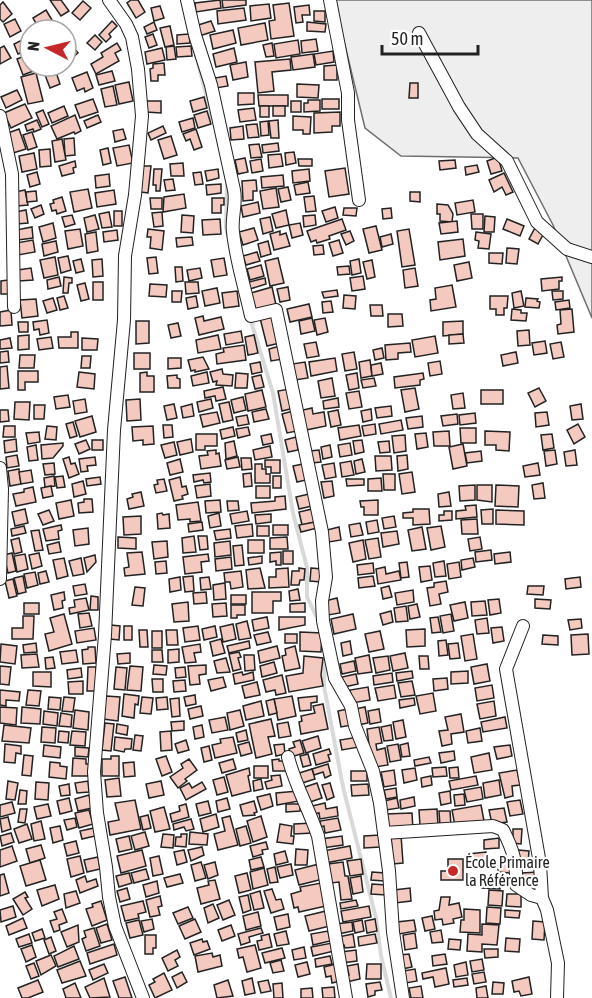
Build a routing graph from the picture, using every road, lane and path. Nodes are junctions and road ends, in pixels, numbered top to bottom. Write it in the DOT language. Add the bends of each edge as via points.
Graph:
graph roads {
  1 [pos="109,0"];
  2 [pos="187,0"];
  3 [pos="330,0"];
  4 [pos="419,33"];
  5 [pos="0,116"];
  6 [pos="359,200"];
  7 [pos="592,257"];
  8 [pos="14,307"];
  9 [pos="0,468"];
  10 [pos="0,579"];
  11 [pos="523,626"];
  12 [pos="288,757"];
  13 [pos="384,833"];
  14 [pos="542,898"];
  15 [pos="143,998"];
  16 [pos="346,998"];
  17 [pos="403,998"];
  18 [pos="556,998"];
  1 -- 15 [label="street" via="132,37 142,116 125,256 94,772 113,916"];
  2 -- 13 [label="street" via="234,190 233,235 251,316 276,310 322,532 326,577 323,621 335,678 351,706 373,771"];
  3 -- 6 [label="street" via="348,93"];
  4 -- 7 [label="street" via="477,134 507,161 537,222 567,249"];
  5 -- 8 [label="street" via="12,174"];
  9 -- 10 [label="street"];
  11 -- 14 [label="street" via="506,669 540,864"];
  12 -- 16 [label="street" via="318,836"];
  13 -- 14 [label="street" via="493,826 503,830 517,866 516,885"];
  13 -- 17 [label="street"];
  14 -- 18 [label="street" via="558,963"];
}
